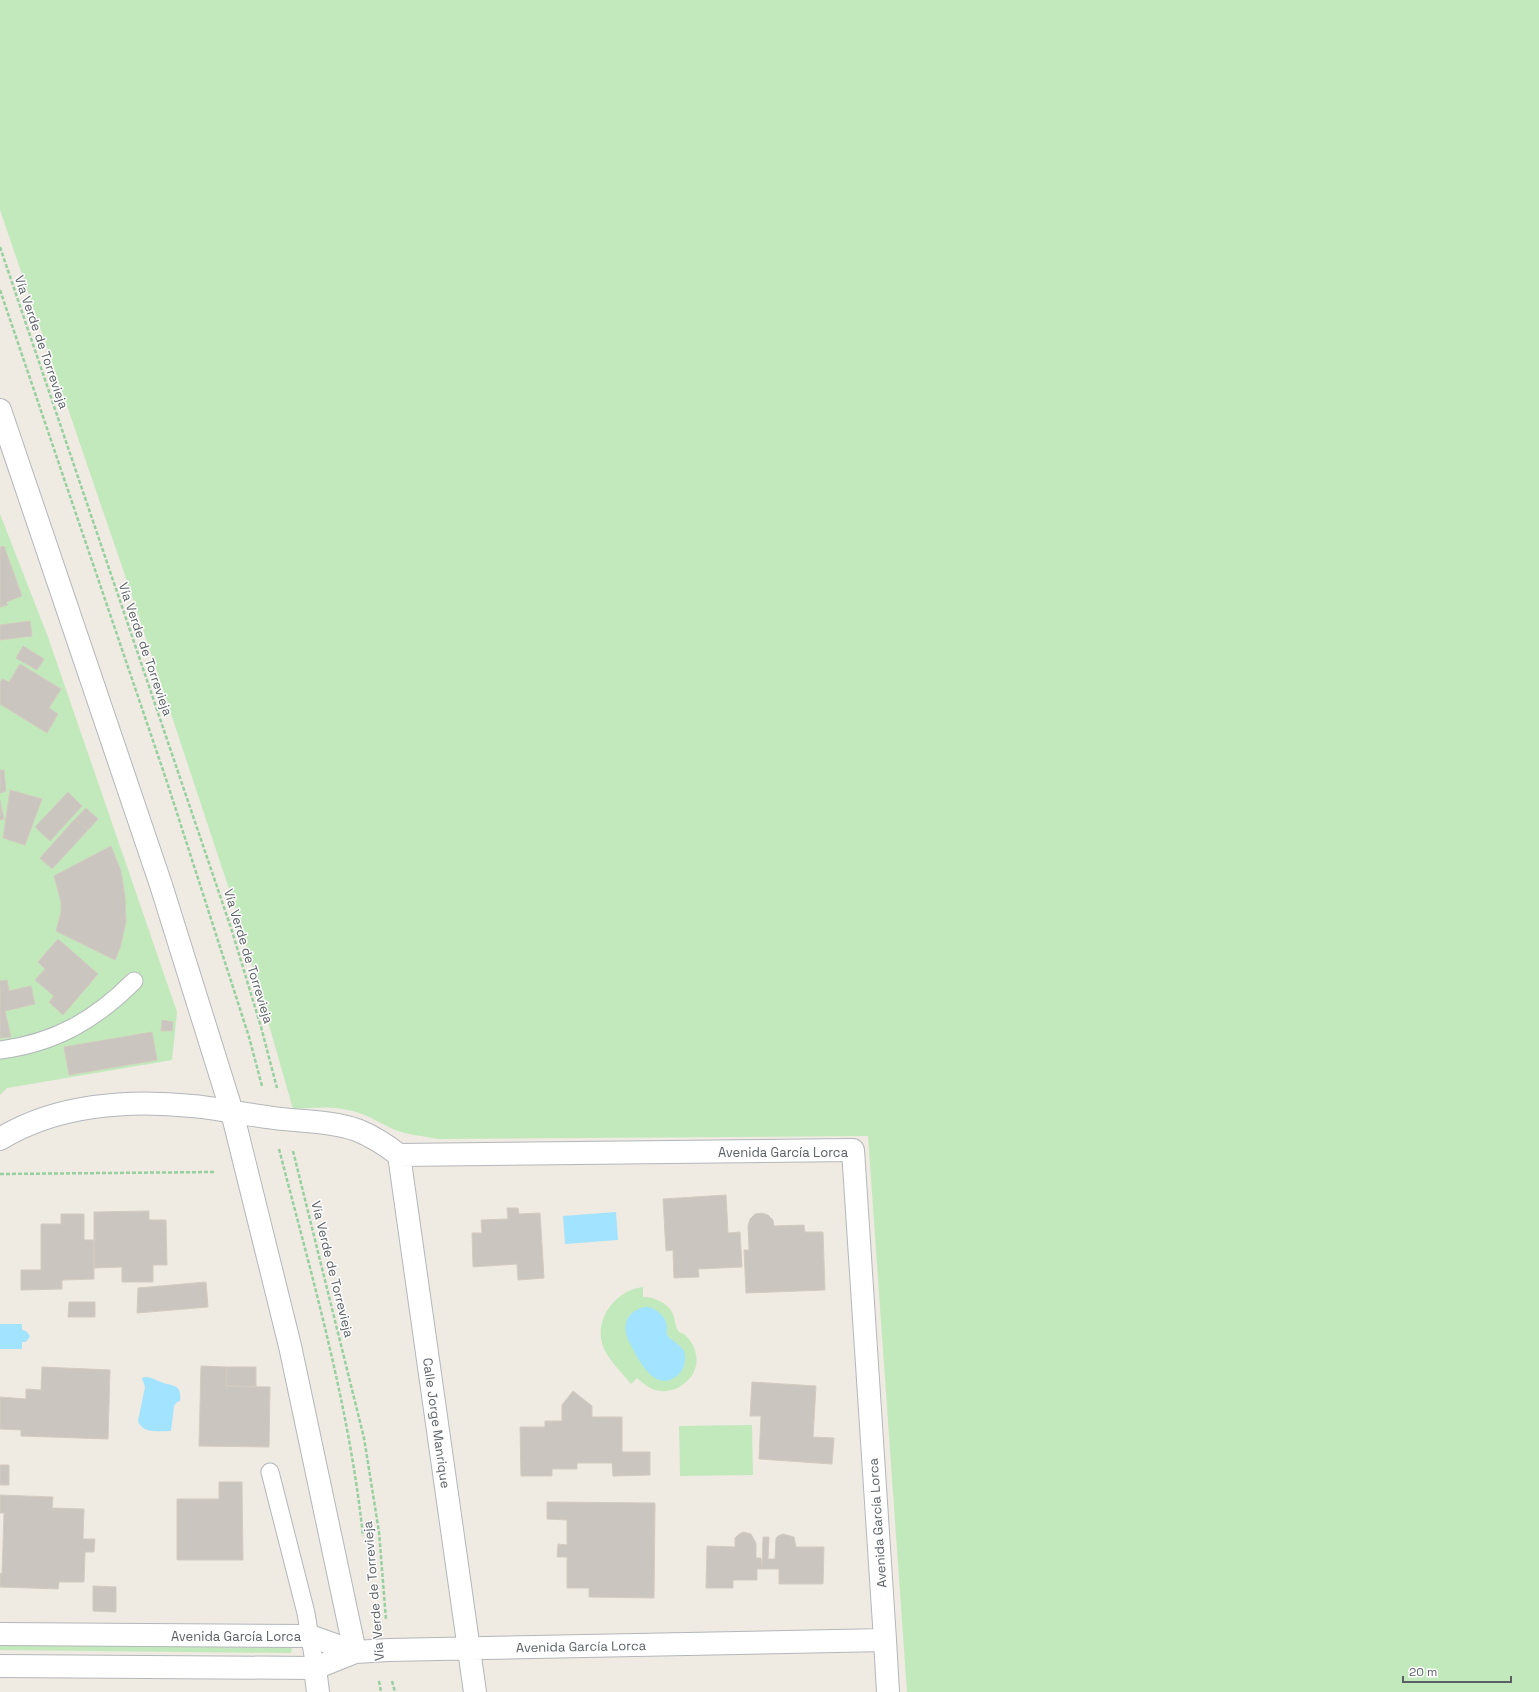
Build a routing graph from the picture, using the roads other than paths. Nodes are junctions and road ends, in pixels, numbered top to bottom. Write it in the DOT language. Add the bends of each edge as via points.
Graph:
graph roads {
  1 [pos="0,410"];
  2 [pos="134,981"];
  3 [pos="0,1050"];
  4 [pos="232,1112"];
  5 [pos="0,1139"];
  6 [pos="399,1154"];
  7 [pos="270,1472"];
  8 [pos="0,1634"];
  9 [pos="310,1636"];
  10 [pos="885,1640"];
  11 [pos="470,1648"];
  12 [pos="355,1652"];
  13 [pos="0,1666"];
  14 [pos="315,1668"];
  15 [pos="318,1692"];
  16 [pos="475,1692"];
  17 [pos="888,1692"];
  1 -- 4 [label="street" via="161,885"];
  2 -- 3 [label="lane" via="93,1017 69,1030 44,1041"];
  4 -- 5 [label="street" via="169,1104 94,1108 51,1116 17,1128"];
  4 -- 6 [label="street" via="335,1124 357,1130"];
  4 -- 12 [label="street" via="290,1346"];
  6 -- 10 [label="street, Avenida García Lorca" via="853,1150"];
  6 -- 11 [label="street, Calle Jorge Manrique"];
  7 -- 9 [label="lane"];
  8 -- 9 [label="street, Avenida García Lorca"];
  9 -- 12 [label="street, Avenida García Lorca"];
  9 -- 14 [label="lane"];
  10 -- 11 [label="street, Avenida García Lorca"];
  10 -- 17 [label="street"];
  11 -- 12 [label="street, Avenida García Lorca"];
  11 -- 16 [label="street, Calle Jorge Manrique"];
  12 -- 14 [label="street"];
  13 -- 14 [label="street"];
  14 -- 15 [label="street"];
}
